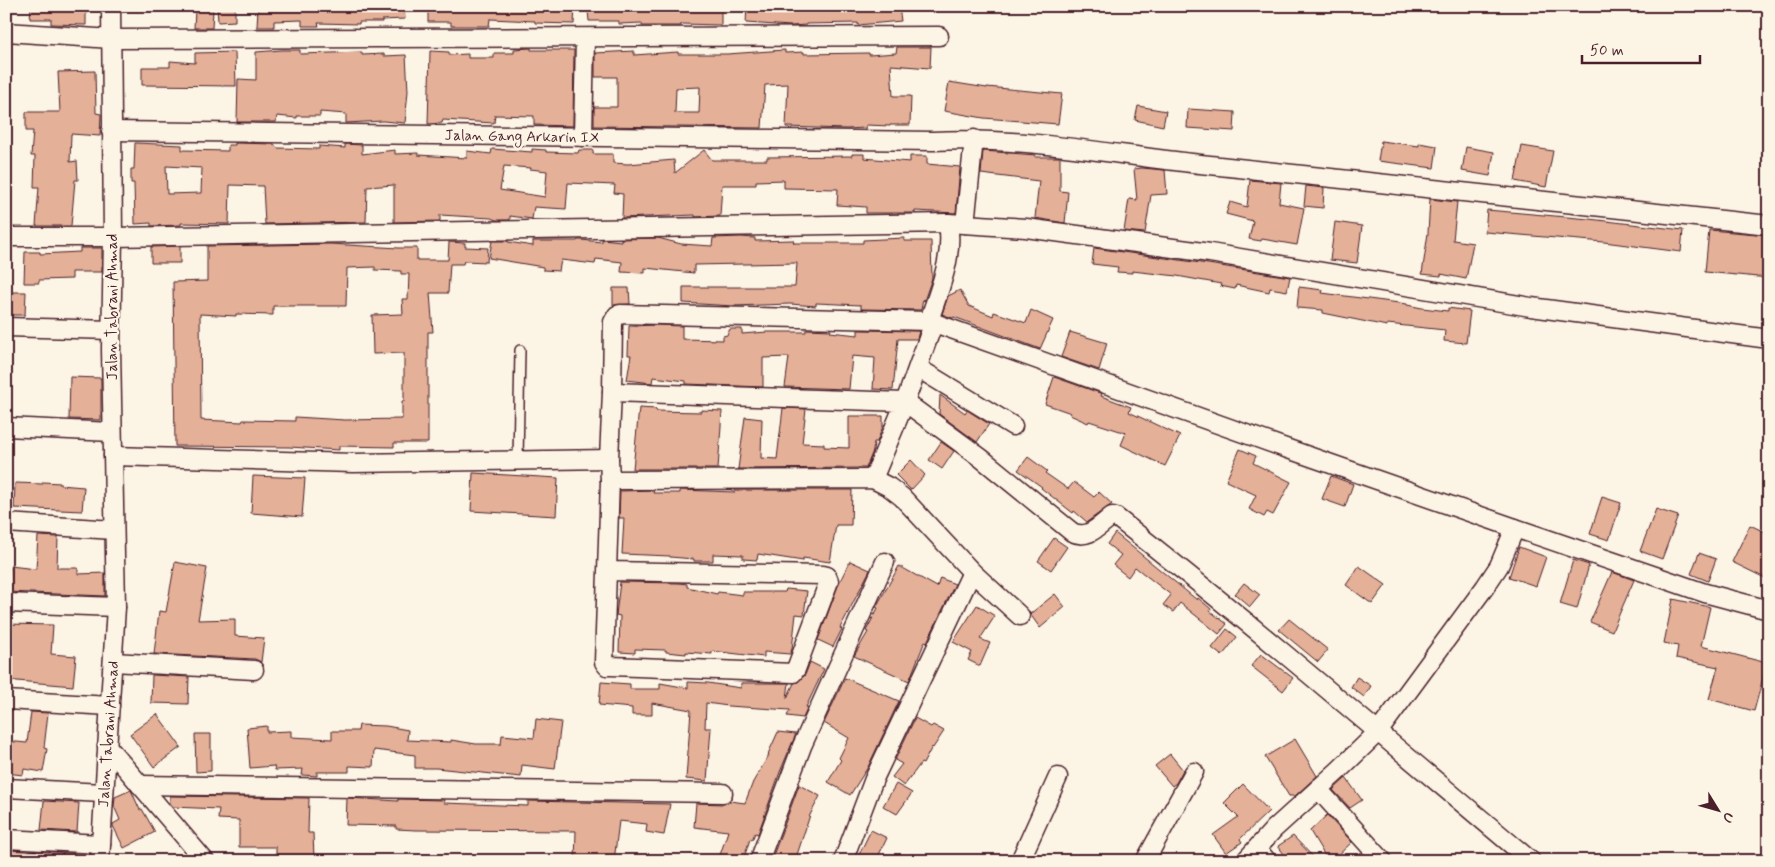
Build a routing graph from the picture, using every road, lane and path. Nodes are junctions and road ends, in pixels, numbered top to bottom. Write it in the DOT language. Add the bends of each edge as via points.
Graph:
graph roads {
  1 [pos="111,6"];
  2 [pos="6,32"];
  3 [pos="939,36"];
  4 [pos="585,38"];
  5 [pos="112,39"];
  6 [pos="111,131"];
  7 [pos="583,137"];
  8 [pos="974,139"];
  9 [pos="956,224"];
  10 [pos="1769,226"];
  11 [pos="6,237"];
  12 [pos="113,237"];
  13 [pos="932,321"];
  14 [pos="6,326"];
  15 [pos="111,330"];
  16 [pos="1769,339"];
  17 [pos="520,350"];
  18 [pos="918,368"];
  19 [pos="612,392"];
  20 [pos="905,402"];
  21 [pos="1013,426"];
  22 [pos="6,427"];
  23 [pos="112,432"];
  24 [pos="113,456"];
  25 [pos="609,459"];
  26 [pos="518,460"];
  27 [pos="873,479"];
  28 [pos="610,480"];
  29 [pos="6,523"];
  30 [pos="1515,528"];
  31 [pos="114,530"];
  32 [pos="885,562"];
  33 [pos="608,570"];
  34 [pos="972,572"];
  35 [pos="6,603"];
  36 [pos="116,607"];
  37 [pos="1769,610"];
  38 [pos="1020,616"];
  39 [pos="113,662"];
  40 [pos="254,670"];
  41 [pos="6,700"];
  42 [pos="110,706"];
  43 [pos="1379,731"];
  44 [pos="107,746"];
  45 [pos="1194,772"];
  46 [pos="1058,777"];
  47 [pos="140,785"];
  48 [pos="6,788"];
  49 [pos="1318,789"];
  50 [pos="104,793"];
  51 [pos="724,793"];
  52 [pos="6,839"];
  53 [pos="101,852"];
  54 [pos="1256,857"];
  55 [pos="205,861"];
  56 [pos="759,861"];
  57 [pos="843,861"];
  58 [pos="1020,861"];
  59 [pos="1145,861"];
  60 [pos="1383,861"];
  61 [pos="1530,861"];
  1 -- 5 [label="street, Jalan Tabrani Ahmad"];
  2 -- 5 [label="street"];
  3 -- 4 [label="street"];
  4 -- 5 [label="street"];
  4 -- 7 [label="street"];
  5 -- 6 [label="street, Jalan Tabrani Ahmad"];
  6 -- 7 [label="street, Jalan Gang Arkarin IX"];
  6 -- 12 [label="street, Jalan Tabrani Ahmad"];
  7 -- 8 [label="street, Jalan Gang Arkarin IX"];
  8 -- 9 [label="street"];
  8 -- 10 [label="street, Jalan Gang Arkarin IX"];
  9 -- 12 [label="street"];
  9 -- 13 [label="street" via="950,237 950,253"];
  9 -- 16 [label="street" via="1026,228 1210,253 1531,307"];
  11 -- 12 [label="street"];
  12 -- 15 [label="street, Jalan Tabrani Ahmad"];
  13 -- 18 [label="street"];
  13 -- 19 [label="street" via="620,314 613,322"];
  13 -- 30 [label="street"];
  14 -- 15 [label="street"];
  15 -- 23 [label="street, Jalan Tabrani Ahmad"];
  17 -- 26 [label="lane"];
  18 -- 20 [label="street"];
  18 -- 21 [label="street"];
  19 -- 20 [label="street"];
  19 -- 25 [label="street"];
  20 -- 27 [label="street"];
  20 -- 43 [label="street" via="1072,532 1088,535 1112,516 1116,517"];
  22 -- 23 [label="street"];
  23 -- 24 [label="street, Jalan Tabrani Ahmad"];
  24 -- 26 [label="street" via="353,463"];
  24 -- 31 [label="street, Jalan Tabrani Ahmad"];
  25 -- 26 [label="street"];
  25 -- 28 [label="street"];
  27 -- 28 [label="street"];
  27 -- 34 [label="street" via="902,497"];
  28 -- 33 [label="street"];
  29 -- 31 [label="street"];
  30 -- 37 [label="street" via="1705,593"];
  30 -- 43 [label="street" via="1485,587"];
  31 -- 36 [label="street, Jalan Tabrani Ahmad"];
  32 -- 56 [label="street" via="802,746"];
  33 -- 33 [label="street" via="604,662 607,666 793,673 829,581 823,575"];
  34 -- 38 [label="street"];
  34 -- 57 [label="street" via="874,779"];
  35 -- 36 [label="street"];
  36 -- 39 [label="street, Jalan Tabrani Ahmad"];
  39 -- 40 [label="street"];
  39 -- 42 [label="street, Jalan Tabrani Ahmad"];
  41 -- 42 [label="street"];
  42 -- 44 [label="street, Jalan Tabrani Ahmad"];
  43 -- 49 [label="street"];
  43 -- 61 [label="street"];
  44 -- 47 [label="street"];
  44 -- 50 [label="street, Jalan Tabrani Ahmad"];
  45 -- 59 [label="street"];
  46 -- 58 [label="street"];
  47 -- 51 [label="street"];
  47 -- 55 [label="street"];
  48 -- 50 [label="street"];
  49 -- 54 [label="street" via="1274,829"];
  49 -- 60 [label="street"];
  50 -- 53 [label="street, Jalan Tabrani Ahmad"];
  52 -- 53 [label="street"];
}
